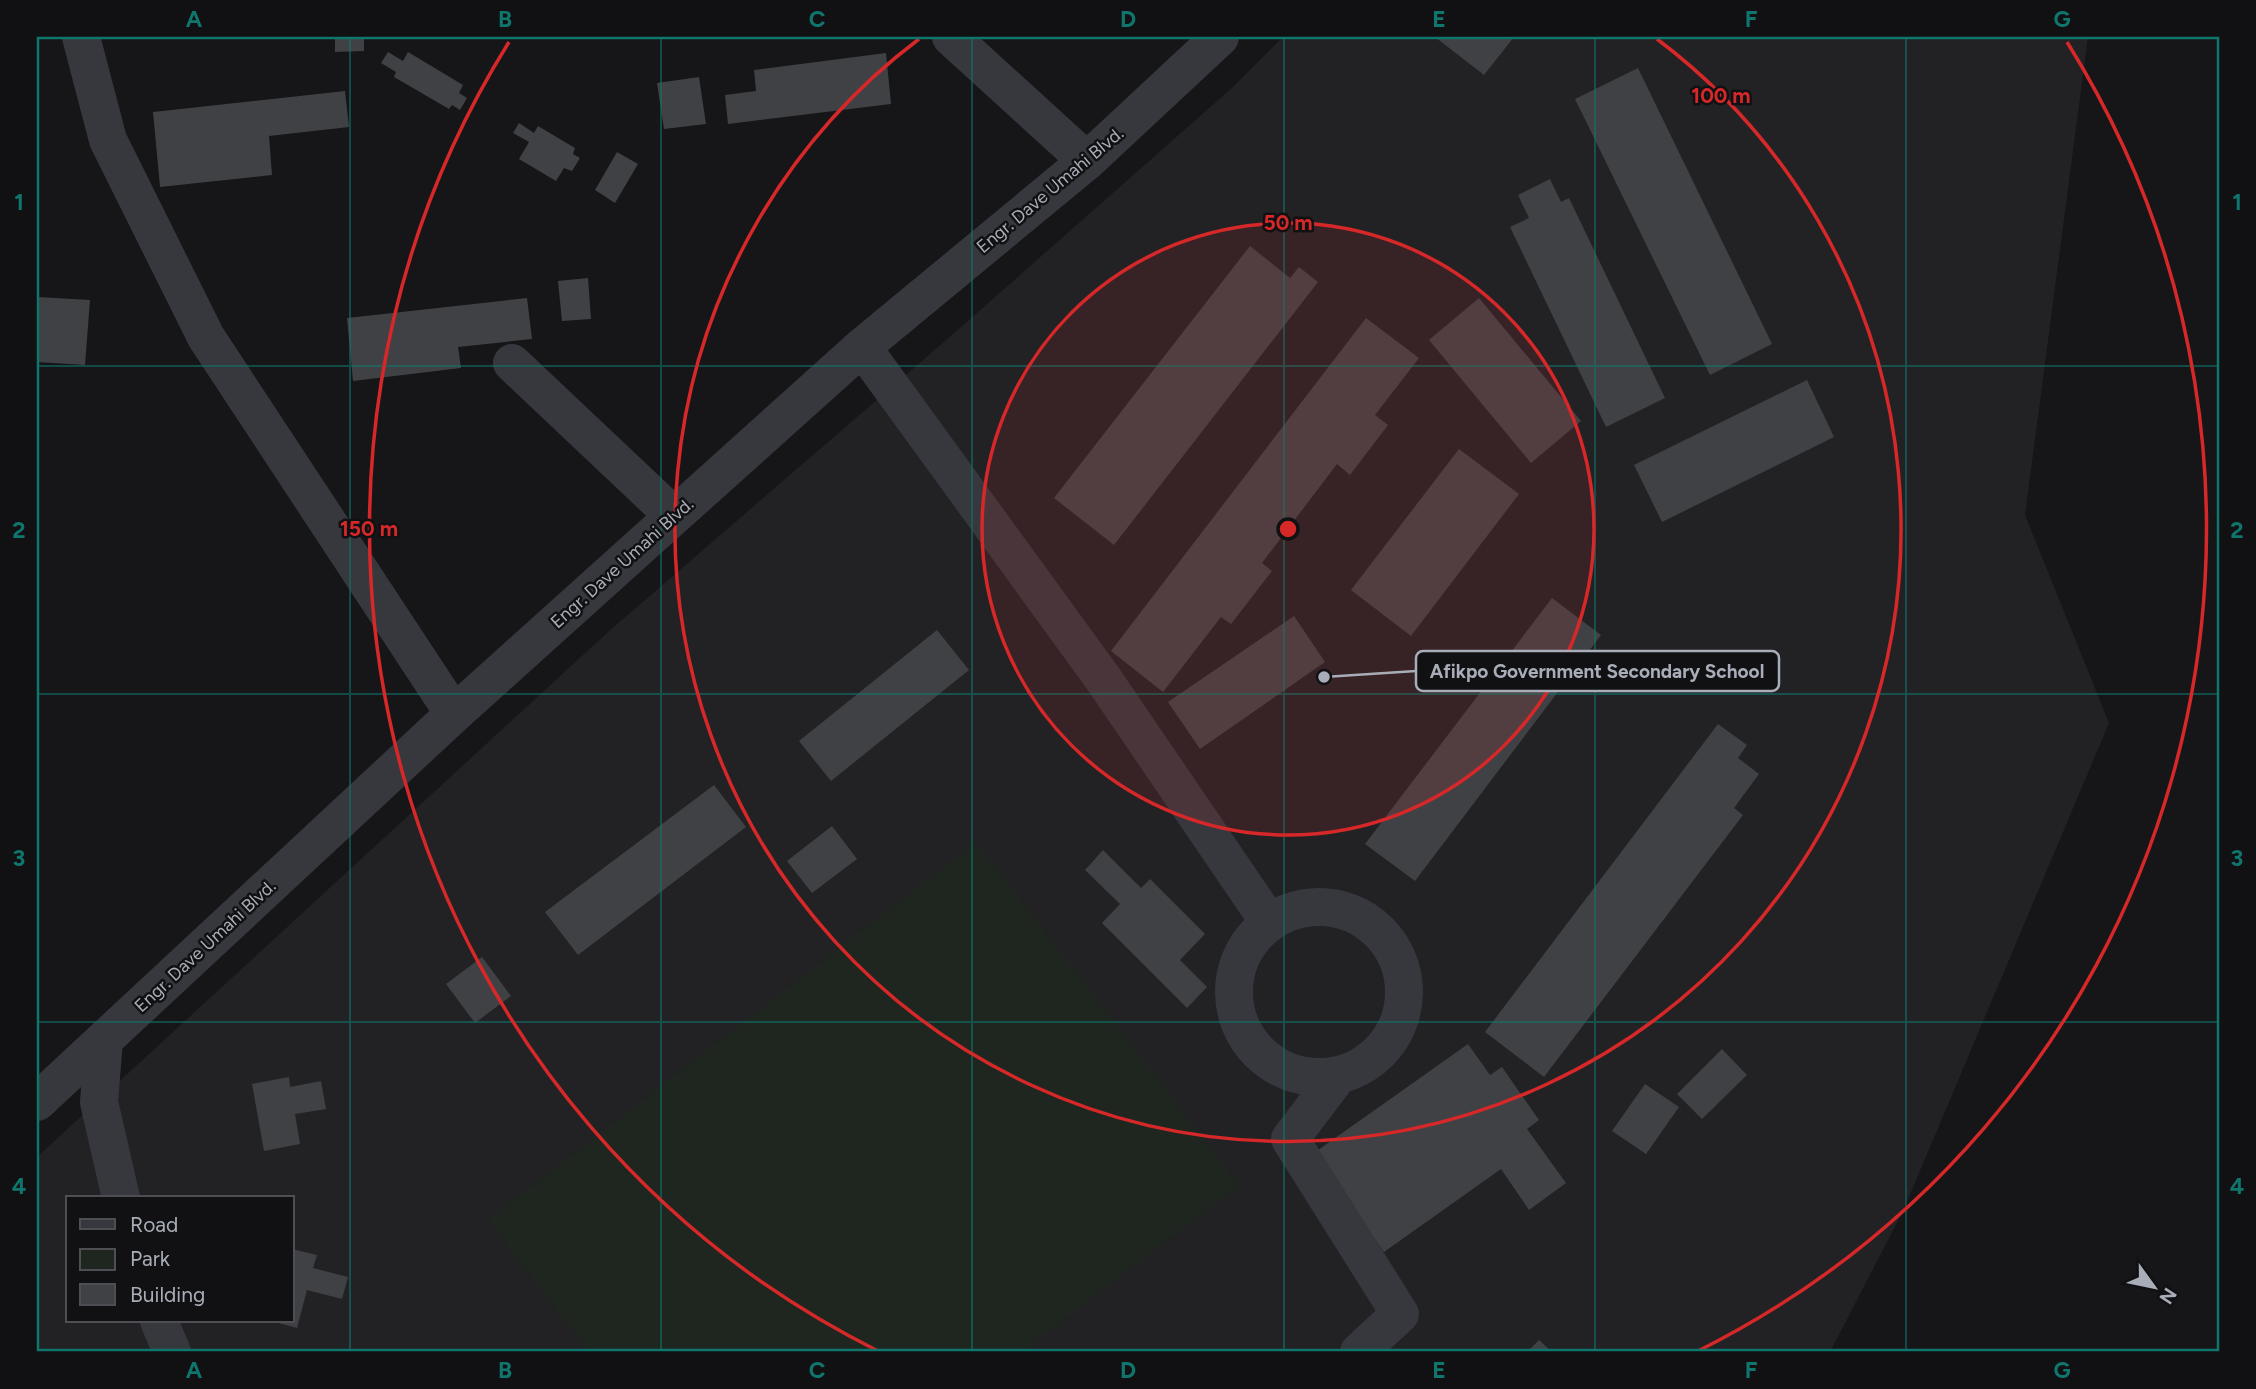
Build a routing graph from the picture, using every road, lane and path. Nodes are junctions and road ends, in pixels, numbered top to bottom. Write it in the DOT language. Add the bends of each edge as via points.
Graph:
graph roads {
  1 [pos="81,37"];
  2 [pos="951,37"];
  3 [pos="1220,37"];
  4 [pos="1087,161"];
  5 [pos="862,346"];
  6 [pos="512,363"];
  7 [pos="674,516"];
  8 [pos="454,714"];
  9 [pos="1269,922"];
  10 [pos="104,1040"];
  11 [pos="1337,1077"];
  12 [pos="37,1102"];
  13 [pos="121,1196"];
  14 [pos="159,1322"];
  15 [pos="172,1352"];
  16 [pos="1359,1352"];
  1 -- 8 [label="street" via="108,140 206,337"];
  2 -- 4 [label="street"];
  3 -- 4 [label="street, Engr. Dave Umahi Blvd."];
  4 -- 5 [label="street, Engr. Dave Umahi Blvd."];
  5 -- 7 [label="street, Engr. Dave Umahi Blvd."];
  5 -- 9 [label="street" via="1104,680"];
  6 -- 7 [label="street"];
  7 -- 8 [label="street, Engr. Dave Umahi Blvd."];
  8 -- 10 [label="street, Engr. Dave Umahi Blvd."];
  9 -- 11 [label="street" via="1245,947 1234,979 1235,1013 1250,1044 1275,1066 1306,1078"];
  9 -- 11 [label="street" via="1299,908 1332,906 1365,918 1390,940 1403,971 1405,1005 1393,1037 1370,1062"];
  10 -- 12 [label="street, Engr. Dave Umahi Blvd."];
  10 -- 13 [label="street" via="99,1102"];
  11 -- 16 [label="street" via="1290,1139 1400,1314"];
  14 -- 15 [label="street"];
}
